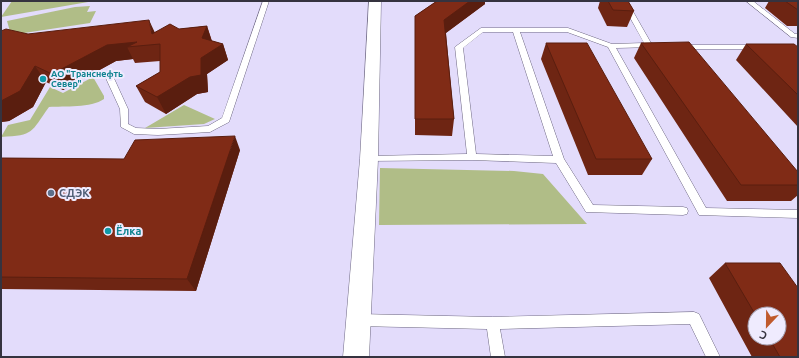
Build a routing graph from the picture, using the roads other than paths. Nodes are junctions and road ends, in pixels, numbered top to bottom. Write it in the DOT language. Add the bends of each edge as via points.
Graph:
graph roads {
  1 [pos="266,1"];
  2 [pos="375,1"];
  3 [pos="624,1"];
  4 [pos="750,1"];
  5 [pos="516,31"];
  6 [pos="796,38"];
  7 [pos="649,45"];
  8 [pos="611,46"];
  9 [pos="766,47"];
  10 [pos="108,74"];
  11 [pos="472,157"];
  12 [pos="369,159"];
  13 [pos="559,160"];
  14 [pos="683,211"];
  15 [pos="798,214"];
  16 [pos="358,320"];
  17 [pos="492,323"];
  18 [pos="356,357"];
  19 [pos="498,357"];
  20 [pos="713,357"];
  1 -- 10 [label="lane" via="226,120 210,129 134,132 124,125 124,109"];
  2 -- 12 [label="street"];
  3 -- 7 [label="lane"];
  4 -- 6 [label="lane"];
  5 -- 8 [label="lane" via="568,30"];
  5 -- 11 [label="lane" via="481,30 459,47"];
  5 -- 13 [label="lane"];
  7 -- 8 [label="lane"];
  7 -- 9 [label="lane"];
  8 -- 15 [label="lane" via="703,212"];
  11 -- 12 [label="lane"];
  11 -- 13 [label="lane"];
  12 -- 16 [label="street"];
  13 -- 14 [label="lane" via="590,209"];
  16 -- 17 [label="lane"];
  16 -- 18 [label="street"];
  17 -- 19 [label="lane"];
  17 -- 20 [label="lane" via="694,318"];
}
